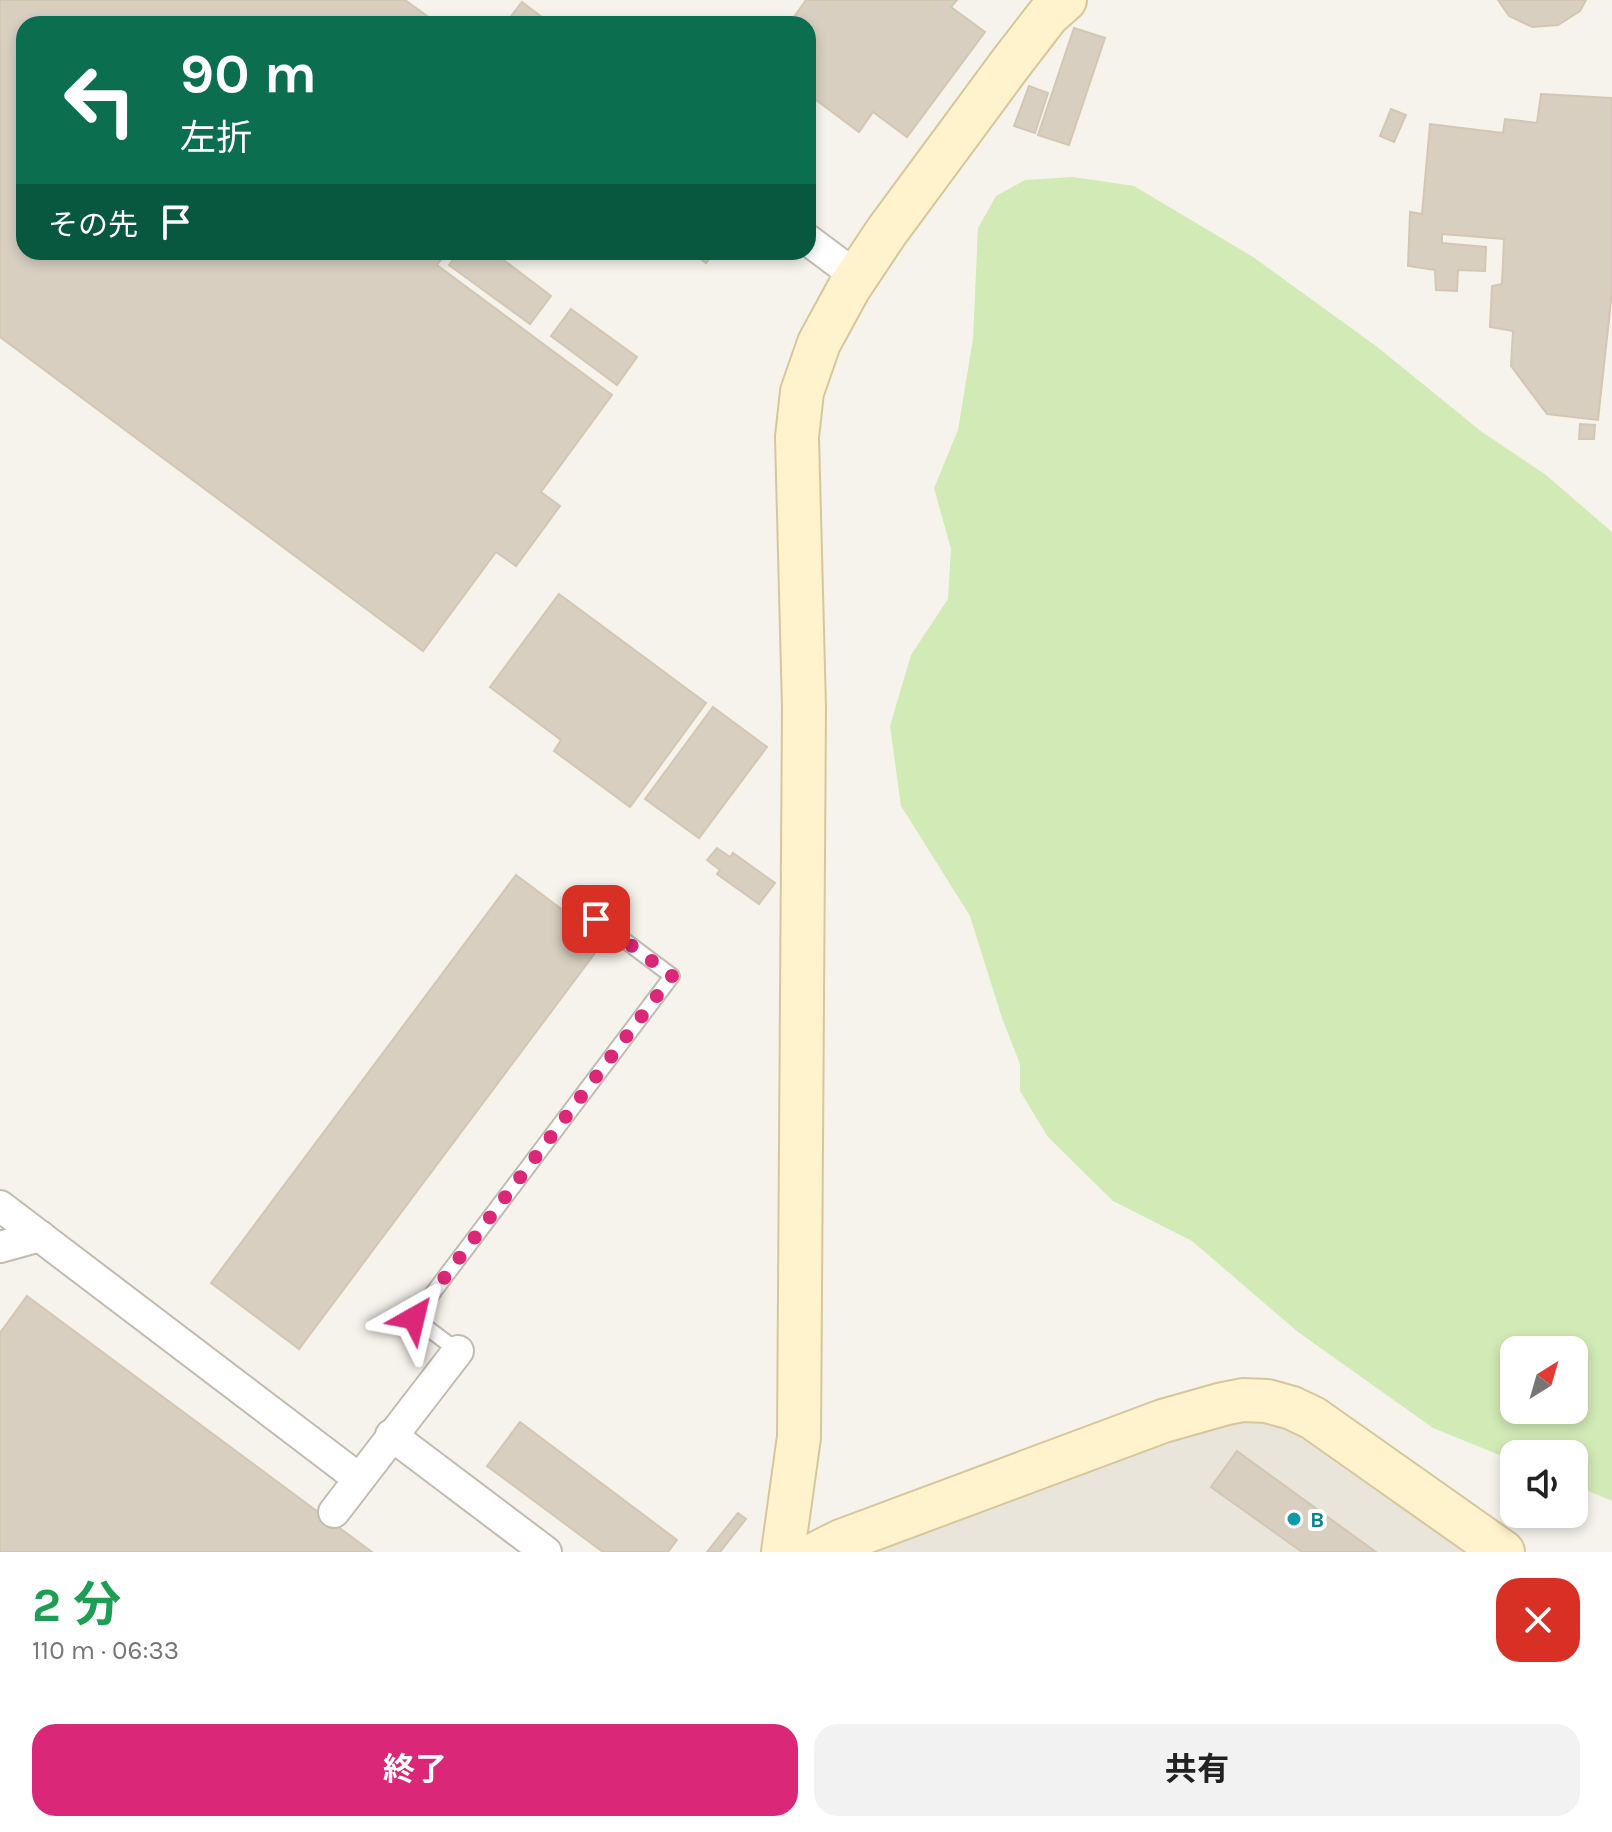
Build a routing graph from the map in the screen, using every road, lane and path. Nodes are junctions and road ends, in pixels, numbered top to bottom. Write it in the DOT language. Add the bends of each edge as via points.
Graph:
graph roads {
  1 [pos="1065,0"];
  2 [pos="816,246"];
  3 [pos="856,276"];
  4 [pos="596,919"];
  5 [pos="0,1206"];
  6 [pos="40,1236"];
  7 [pos="0,1247"];
  8 [pos="458,1351"];
  9 [pos="391,1435"];
  10 [pos="358,1478"];
  11 [pos="334,1512"];
  12 [pos="546,1552"];
  13 [pos="783,1552"];
  14 [pos="819,1552"];
  15 [pos="1503,1552"];
  1 -- 3 [label="street" via="1011,63"];
  2 -- 3 [label="street"];
  3 -- 13 [label="street" via="819,343 802,392 797,437 804,708 800,1405"];
  4 -- 8 [label="lane" via="672,976 414,1318"];
  5 -- 6 [label="street"];
  6 -- 7 [label="street"];
  6 -- 10 [label="street"];
  8 -- 9 [label="street"];
  9 -- 10 [label="street"];
  9 -- 12 [label="street"];
  10 -- 11 [label="street"];
  14 -- 15 [label="street" via="1163,1421 1243,1400 1267,1401 1313,1418"];
}
